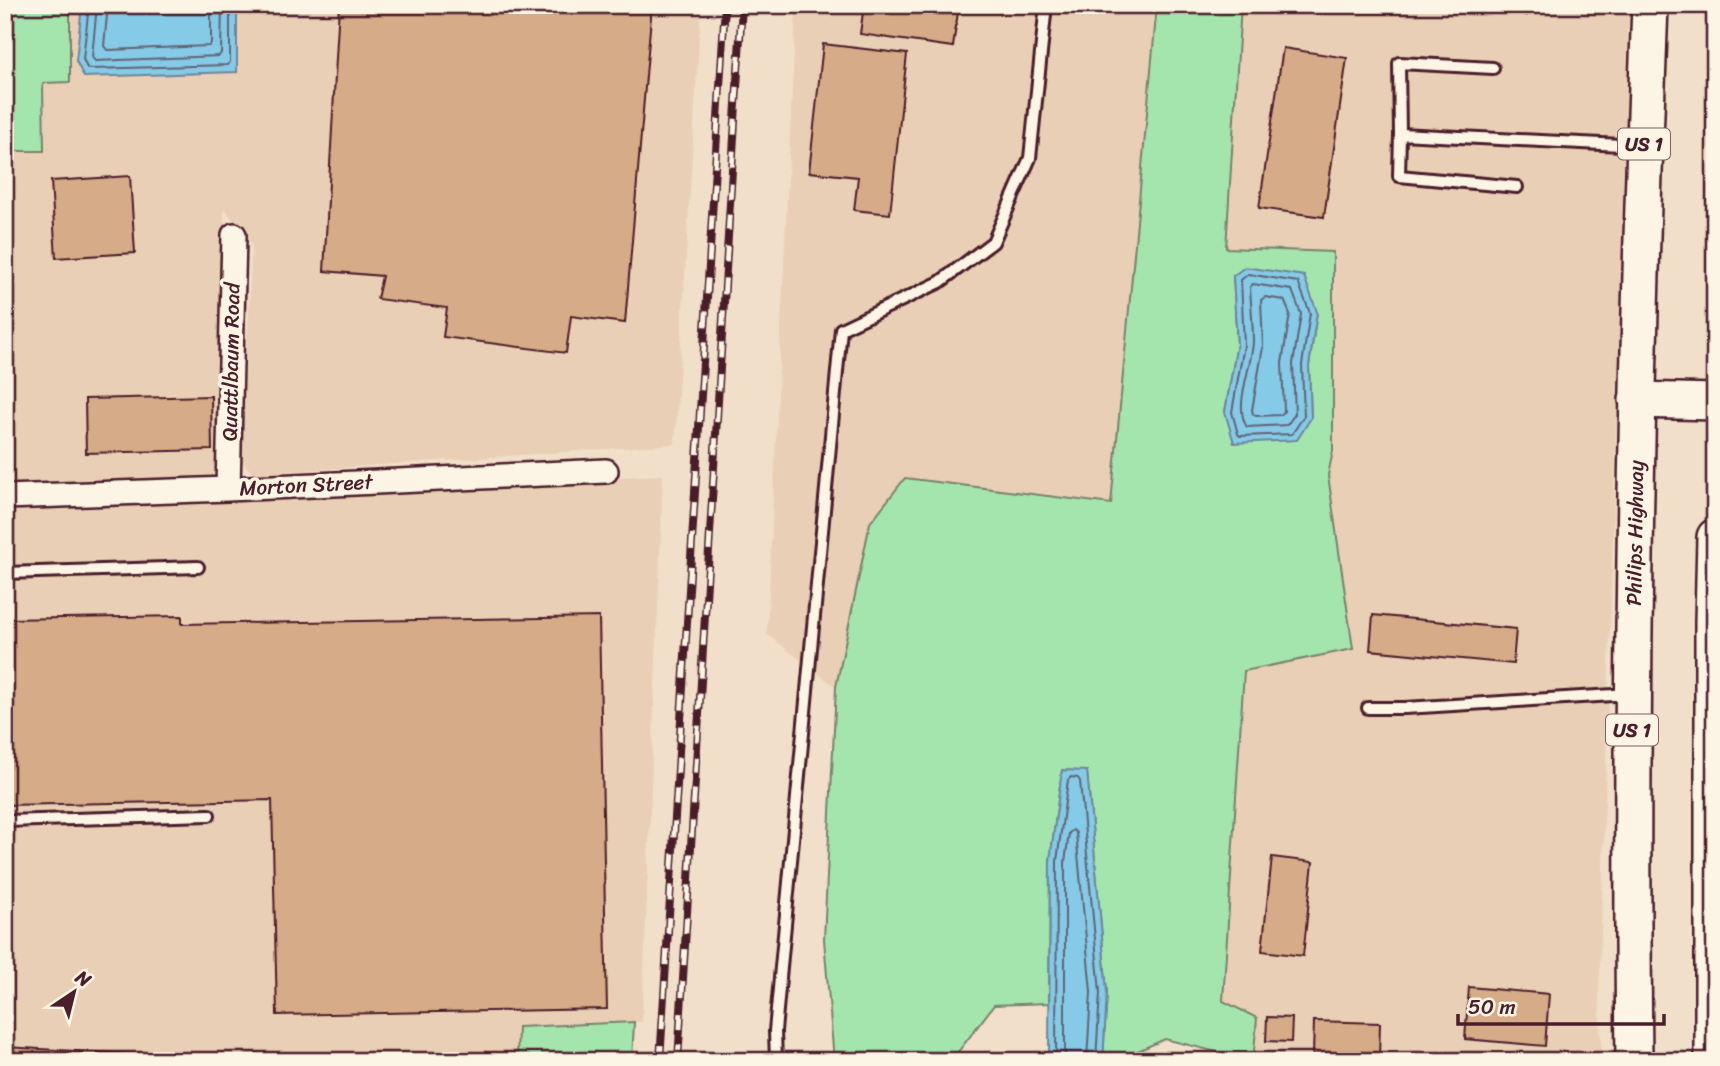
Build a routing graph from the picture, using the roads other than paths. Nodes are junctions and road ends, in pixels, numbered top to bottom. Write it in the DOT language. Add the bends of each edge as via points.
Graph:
graph roads {
  1 [pos="1046,5"];
  2 [pos="1650,5"];
  3 [pos="1493,68"];
  4 [pos="1400,134"];
  5 [pos="1644,146"];
  6 [pos="1517,187"];
  7 [pos="234,234"];
  8 [pos="1637,400"];
  9 [pos="1715,402"];
  10 [pos="606,471"];
  11 [pos="228,489"];
  12 [pos="5,497"];
  13 [pos="1715,537"];
  14 [pos="198,567"];
  15 [pos="5,573"];
  16 [pos="1633,694"];
  17 [pos="1368,708"];
  18 [pos="209,815"];
  19 [pos="5,821"];
  20 [pos="1714,1012"];
  21 [pos="776,1061"];
  22 [pos="1634,1061"];
  23 [pos="1713,1061"];
  1 -- 21 [label="lane" via="1030,158 993,242 940,282 841,329 775,1031"];
  2 -- 5 [label="main road, Philips Highway / US 1"];
  3 -- 4 [label="lane" via="1399,63"];
  4 -- 5 [label="lane"];
  4 -- 6 [label="lane" via="1399,176"];
  5 -- 8 [label="main road, Philips Highway / US 1"];
  7 -- 11 [label="street, Quattlbaum Road"];
  8 -- 9 [label="main road"];
  8 -- 16 [label="main road, Philips Highway / US 1"];
  10 -- 11 [label="street, Morton Street"];
  11 -- 12 [label="street, Morton Street"];
  13 -- 20 [label="main road"];
  14 -- 15 [label="lane"];
  16 -- 17 [label="lane"];
  16 -- 22 [label="main road, Philips Highway / US 1"];
  18 -- 19 [label="lane"];
  20 -- 23 [label="main road"];
}
